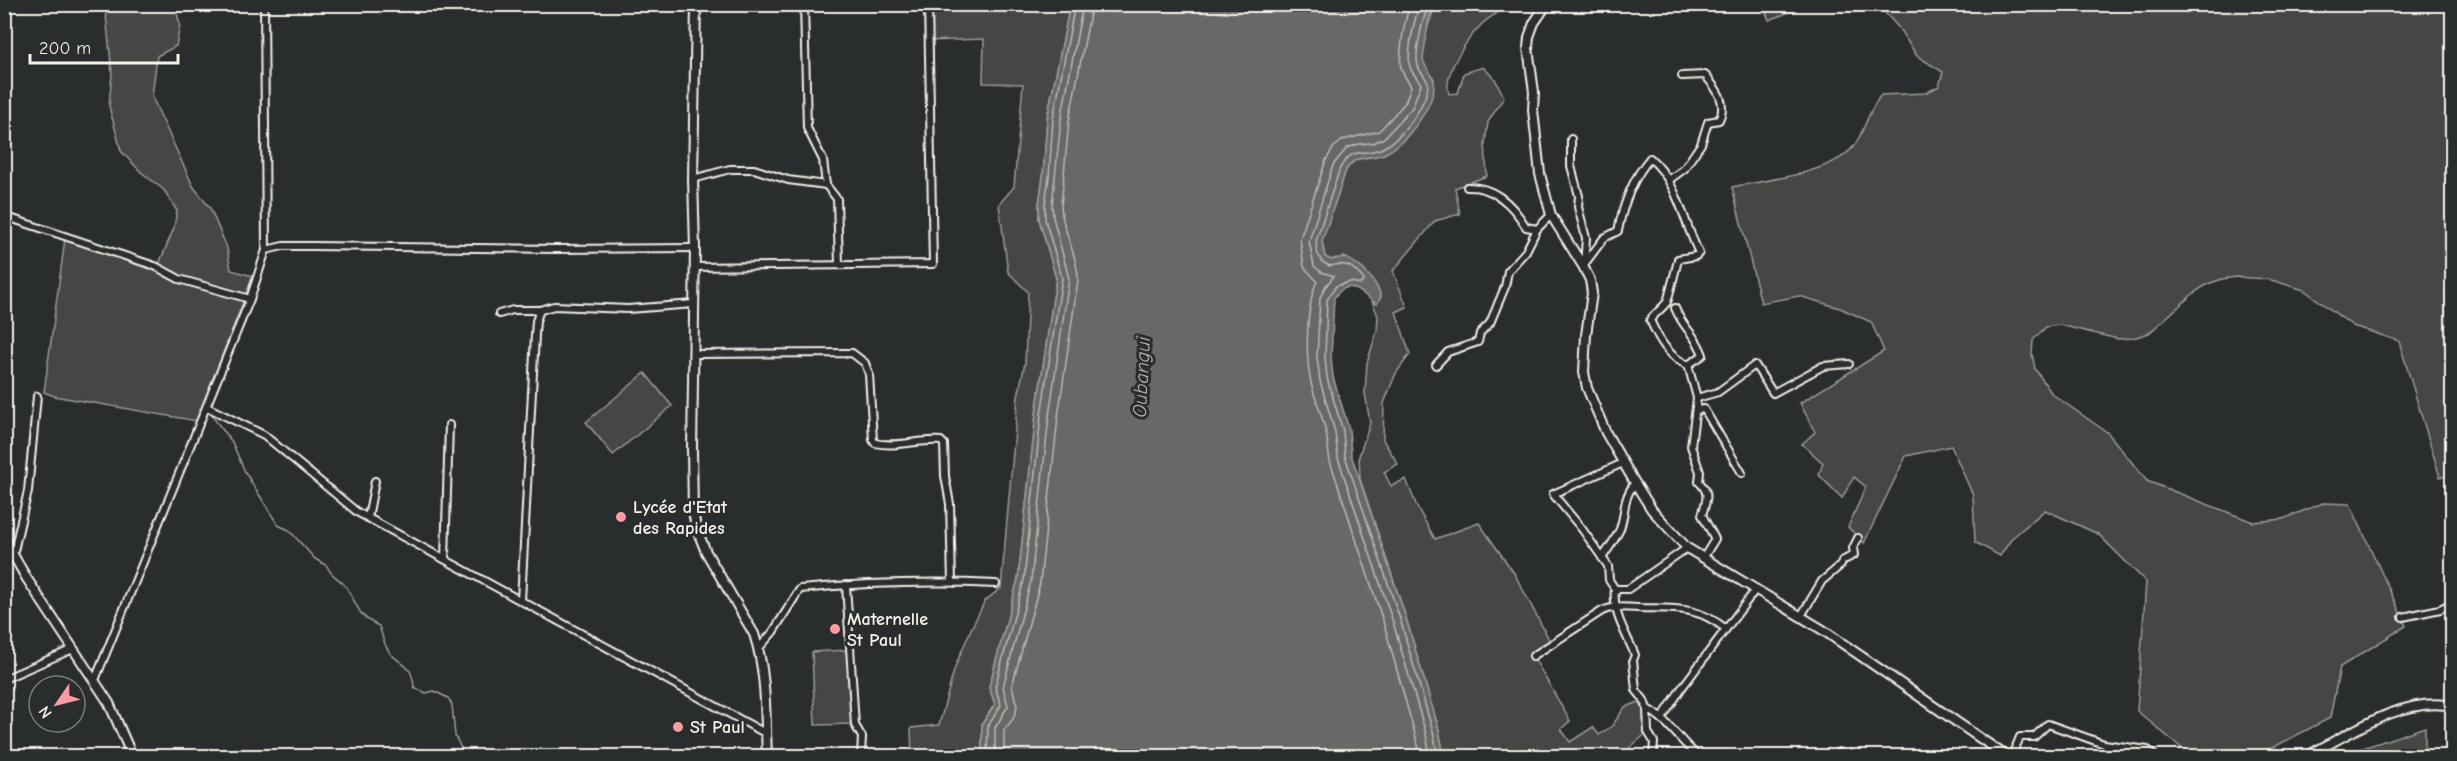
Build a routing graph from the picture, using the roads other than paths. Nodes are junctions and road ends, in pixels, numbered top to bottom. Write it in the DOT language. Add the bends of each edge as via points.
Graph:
graph roads {
  1 [pos="264,4"];
  2 [pos="696,4"];
  3 [pos="804,4"];
  4 [pos="928,4"];
  5 [pos="1547,4"];
  6 [pos="1682,76"];
  7 [pos="1571,139"];
  8 [pos="693,179"];
  9 [pos="1669,180"];
  10 [pos="826,184"];
  11 [pos="1467,188"];
  12 [pos="1551,215"];
  13 [pos="4,216"];
  14 [pos="1537,229"];
  15 [pos="695,248"];
  16 [pos="266,250"];
  17 [pos="839,264"];
  18 [pos="1583,266"];
  19 [pos="695,267"];
  20 [pos="250,299"];
  21 [pos="694,304"];
  22 [pos="1676,308"];
  23 [pos="540,310"];
  24 [pos="499,314"];
  25 [pos="694,354"];
  26 [pos="1849,364"];
  27 [pos="1436,365"];
  28 [pos="1688,365"];
  29 [pos="37,396"];
  30 [pos="1697,398"];
  31 [pos="207,407"];
  32 [pos="1696,410"];
  33 [pos="449,425"];
  34 [pos="1623,463"];
  35 [pos="1742,473"];
  36 [pos="375,480"];
  37 [pos="1635,483"];
  38 [pos="368,518"];
  39 [pos="1858,538"];
  40 [pos="4,539"];
  41 [pos="1687,548"];
  42 [pos="13,555"];
  43 [pos="1704,557"];
  44 [pos="1602,558"];
  45 [pos="445,560"];
  46 [pos="952,582"];
  47 [pos="996,584"];
  48 [pos="846,585"];
  49 [pos="1615,589"];
  50 [pos="1756,589"];
  51 [pos="521,601"];
  52 [pos="2452,603"];
  53 [pos="1615,606"];
  54 [pos="1801,616"];
  55 [pos="2403,617"];
  56 [pos="1726,629"];
  57 [pos="759,648"];
  58 [pos="73,650"];
  59 [pos="1533,656"];
  60 [pos="4,679"];
  61 [pos="95,680"];
  62 [pos="2452,706"];
  63 [pos="1647,709"];
  64 [pos="1662,718"];
  65 [pos="765,733"];
  66 [pos="132,756"];
  67 [pos="766,756"];
  68 [pos="861,756"];
  69 [pos="1653,756"];
  70 [pos="1698,756"];
  71 [pos="2006,756"];
  72 [pos="2012,756"];
  73 [pos="2155,756"];
  74 [pos="2307,756"];
  1 -- 16 [label="street"];
  2 -- 8 [label="main road"];
  3 -- 10 [label="street" via="807,128 823,159"];
  4 -- 17 [label="street" via="933,264"];
  5 -- 12 [label="main road" via="1534,23 1528,48 1540,174"];
  6 -- 9 [label="street" via="1705,75 1720,96 1721,115 1719,120 1708,122 1701,144 1684,169"];
  7 -- 18 [label="street" via="1571,166 1586,238"];
  8 -- 10 [label="street" via="730,169 754,169 788,180"];
  8 -- 15 [label="main road"];
  9 -- 18 [label="street" via="1650,158 1631,187 1618,231 1604,238"];
  9 -- 28 [label="street" via="1699,253 1677,259 1670,295 1650,320 1655,334 1676,361"];
  10 -- 17 [label="street" via="837,199"];
  11 -- 14 [label="street" via="1493,193 1508,201 1526,227"];
  12 -- 14 [label="street"];
  12 -- 18 [label="main road"];
  13 -- 20 [label="street" via="154,266 179,279"];
  14 -- 27 [label="street" via="1526,251 1508,271 1490,323 1480,333 1478,342 1448,352"];
  15 -- 16 [label="street" via="283,246"];
  15 -- 19 [label="main road"];
  16 -- 20 [label="street"];
  17 -- 19 [label="street"];
  18 -- 34 [label="main road" via="1592,292 1584,372 1587,388"];
  19 -- 21 [label="main road"];
  20 -- 31 [label="street"];
  21 -- 23 [label="street" via="628,309 554,306"];
  21 -- 25 [label="main road"];
  22 -- 28 [label="street" via="1682,325 1698,340 1703,355"];
  23 -- 24 [label="street"];
  23 -- 51 [label="street" via="534,335"];
  25 -- 46 [label="street" via="852,353 860,358 869,374 875,443 935,440 944,444"];
  25 -- 57 [label="main road" via="692,494 696,527"];
  26 -- 30 [label="street" via="1823,366 1773,393 1755,365 1718,392"];
  28 -- 30 [label="street"];
  29 -- 42 [label="street" via="28,491"];
  30 -- 32 [label="street"];
  31 -- 38 [label="street" via="264,435"];
  31 -- 61 [label="street"];
  32 -- 35 [label="street" via="1704,409"];
  32 -- 43 [label="street" via="1691,446 1700,472 1699,482 1708,494 1702,515 1715,539"];
  33 -- 45 [label="street"];
  34 -- 37 [label="main road"];
  34 -- 44 [label="street" via="1553,494"];
  36 -- 38 [label="street"];
  37 -- 41 [label="main road" via="1658,518"];
  37 -- 44 [label="street" via="1625,499 1621,526"];
  38 -- 45 [label="street"];
  39 -- 54 [label="street" via="1854,555 1822,581"];
  40 -- 42 [label="main road"];
  41 -- 43 [label="main road"];
  41 -- 49 [label="street" via="1628,589"];
  42 -- 58 [label="main road"];
  43 -- 50 [label="main road"];
  44 -- 49 [label="street"];
  45 -- 51 [label="street"];
  46 -- 47 [label="street"];
  46 -- 48 [label="street"];
  48 -- 57 [label="street" via="800,589"];
  48 -- 68 [label="street" via="855,725 862,737"];
  49 -- 53 [label="street"];
  50 -- 54 [label="main road"];
  50 -- 56 [label="street"];
  51 -- 65 [label="street"];
  52 -- 55 [label="street"];
  53 -- 56 [label="street" via="1682,608 1712,618"];
  53 -- 59 [label="street" via="1602,610"];
  53 -- 63 [label="street" via="1635,655 1636,690"];
  54 -- 71 [label="main road"];
  56 -- 64 [label="street"];
  57 -- 65 [label="main road"];
  58 -- 60 [label="street"];
  58 -- 61 [label="main road"];
  61 -- 66 [label="main road" via="118,720"];
  62 -- 74 [label="main road" via="2422,705 2400,710"];
  63 -- 64 [label="street"];
  63 -- 69 [label="street"];
  64 -- 70 [label="street"];
  65 -- 67 [label="main road"];
  72 -- 73 [label="street" via="2020,736 2034,737 2048,724 2104,744 2148,750"];
}
